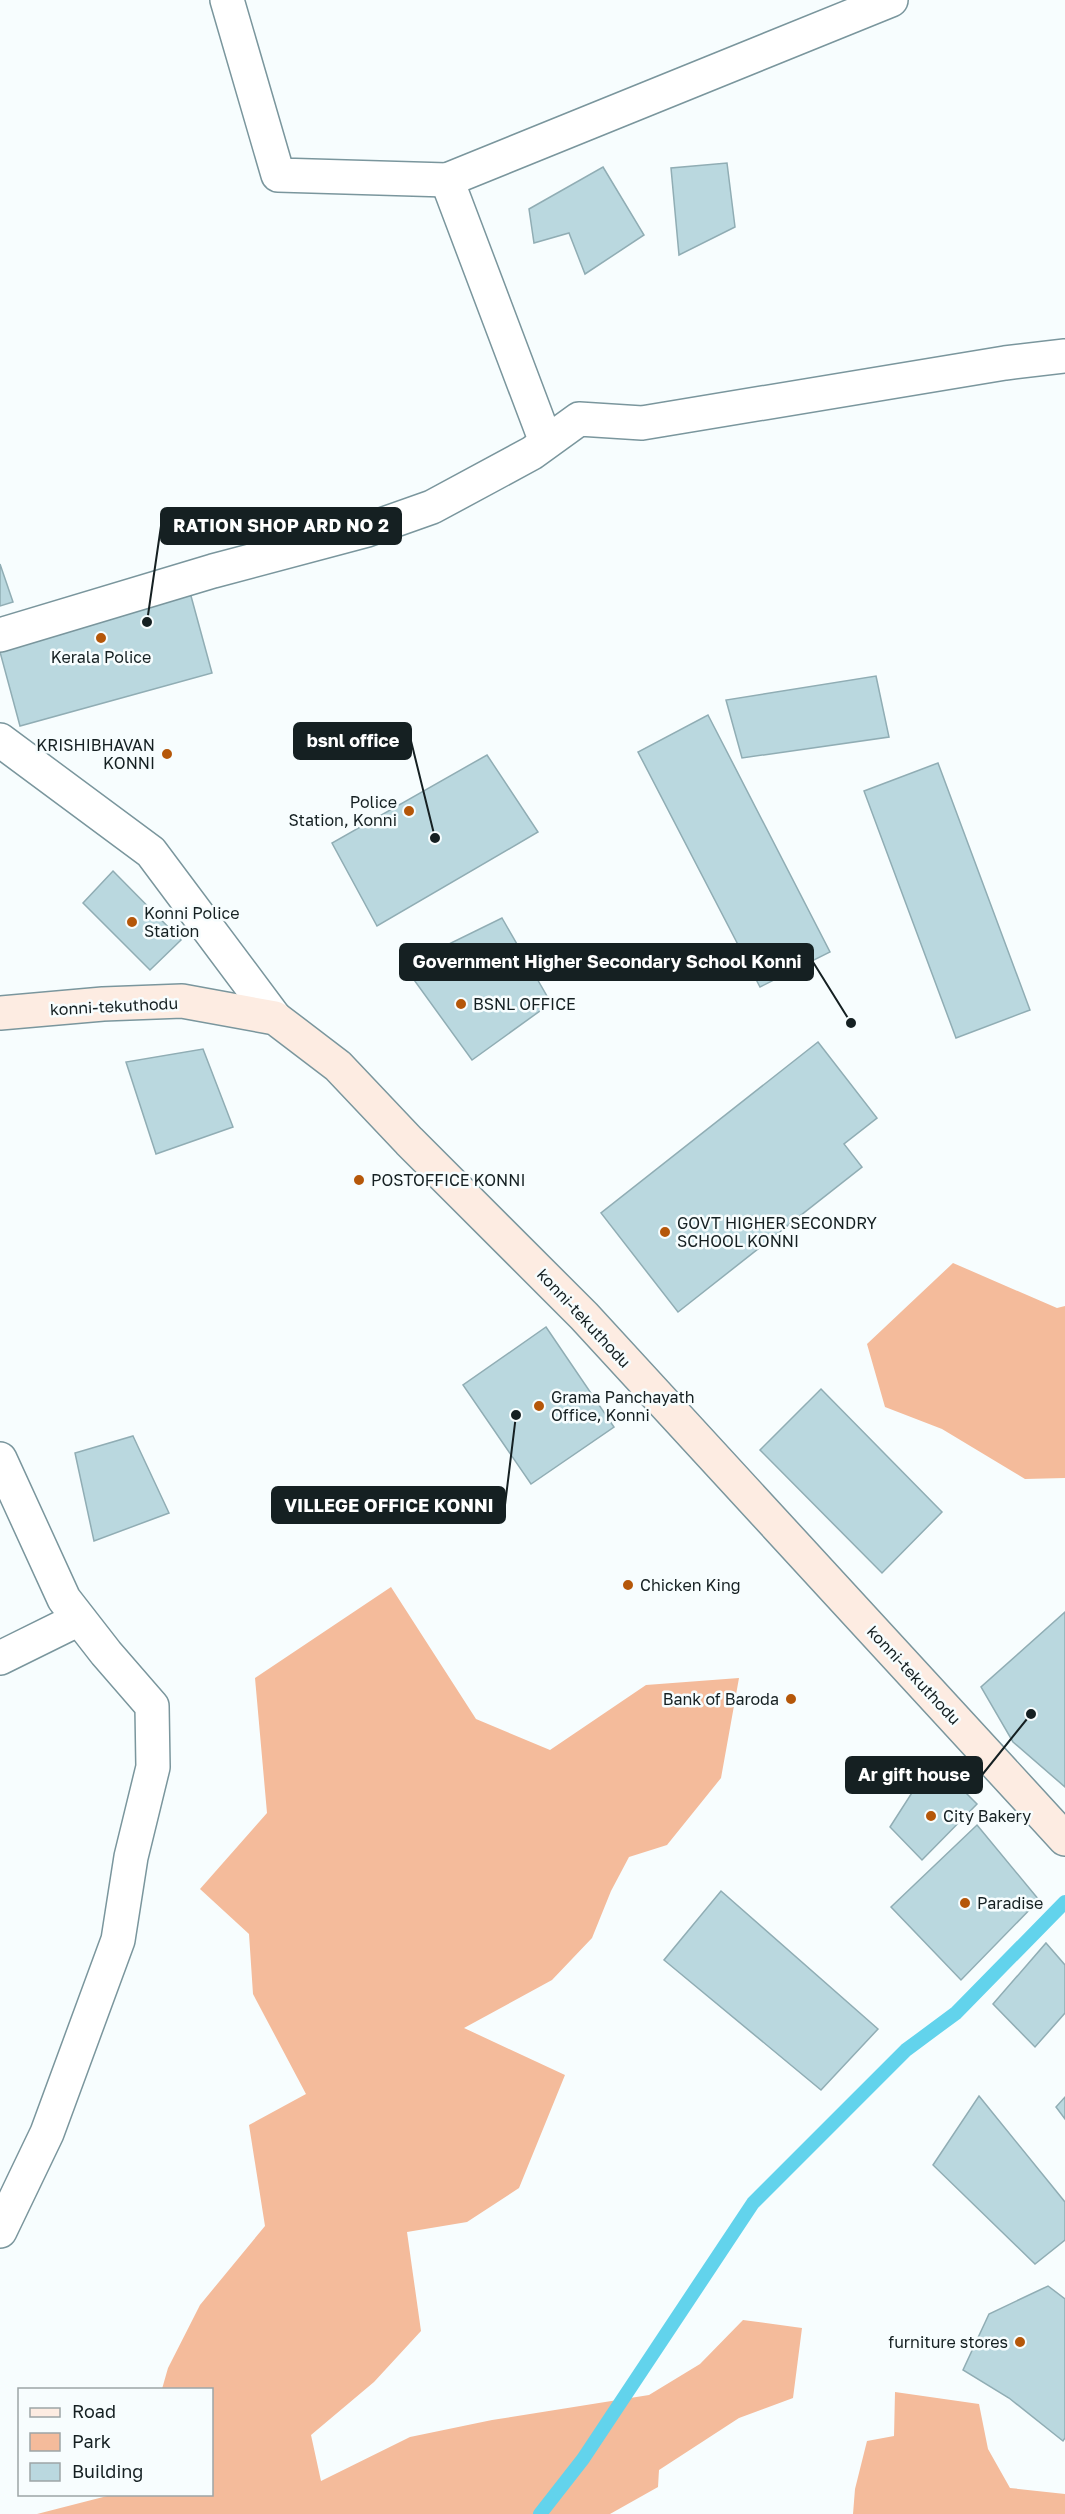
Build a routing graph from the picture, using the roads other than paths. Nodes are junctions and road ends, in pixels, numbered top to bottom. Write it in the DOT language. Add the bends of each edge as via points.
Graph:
graph roads {
  1 [pos="227,0"];
  2 [pos="891,0"];
  3 [pos="447,180"];
  4 [pos="1065,356"];
  5 [pos="546,442"];
  6 [pos="0,635"];
  7 [pos="0,740"];
  8 [pos="0,1013"];
  9 [pos="275,1018"];
  10 [pos="0,1459"];
  11 [pos="79,1619"];
  12 [pos="0,1658"];
  13 [pos="1065,1839"];
  14 [pos="0,2230"];
  1 -- 3 [label="street" via="278,175"];
  2 -- 3 [label="street"];
  3 -- 5 [label="street"];
  4 -- 5 [label="street" via="642,423 579,419"];
  5 -- 6 [label="street" via="432,507 367,530"];
  7 -- 9 [label="street" via="151,852"];
  8 -- 9 [label="main road, konni-tekuthodu" via="182,1001"];
  9 -- 13 [label="main road, konni-tekuthodu" via="338,1066 584,1316"];
  10 -- 11 [label="street" via="63,1599"];
  11 -- 12 [label="street"];
  11 -- 14 [label="street" via="152,1706 153,1767 131,1857 118,1940 47,2133"];
}
